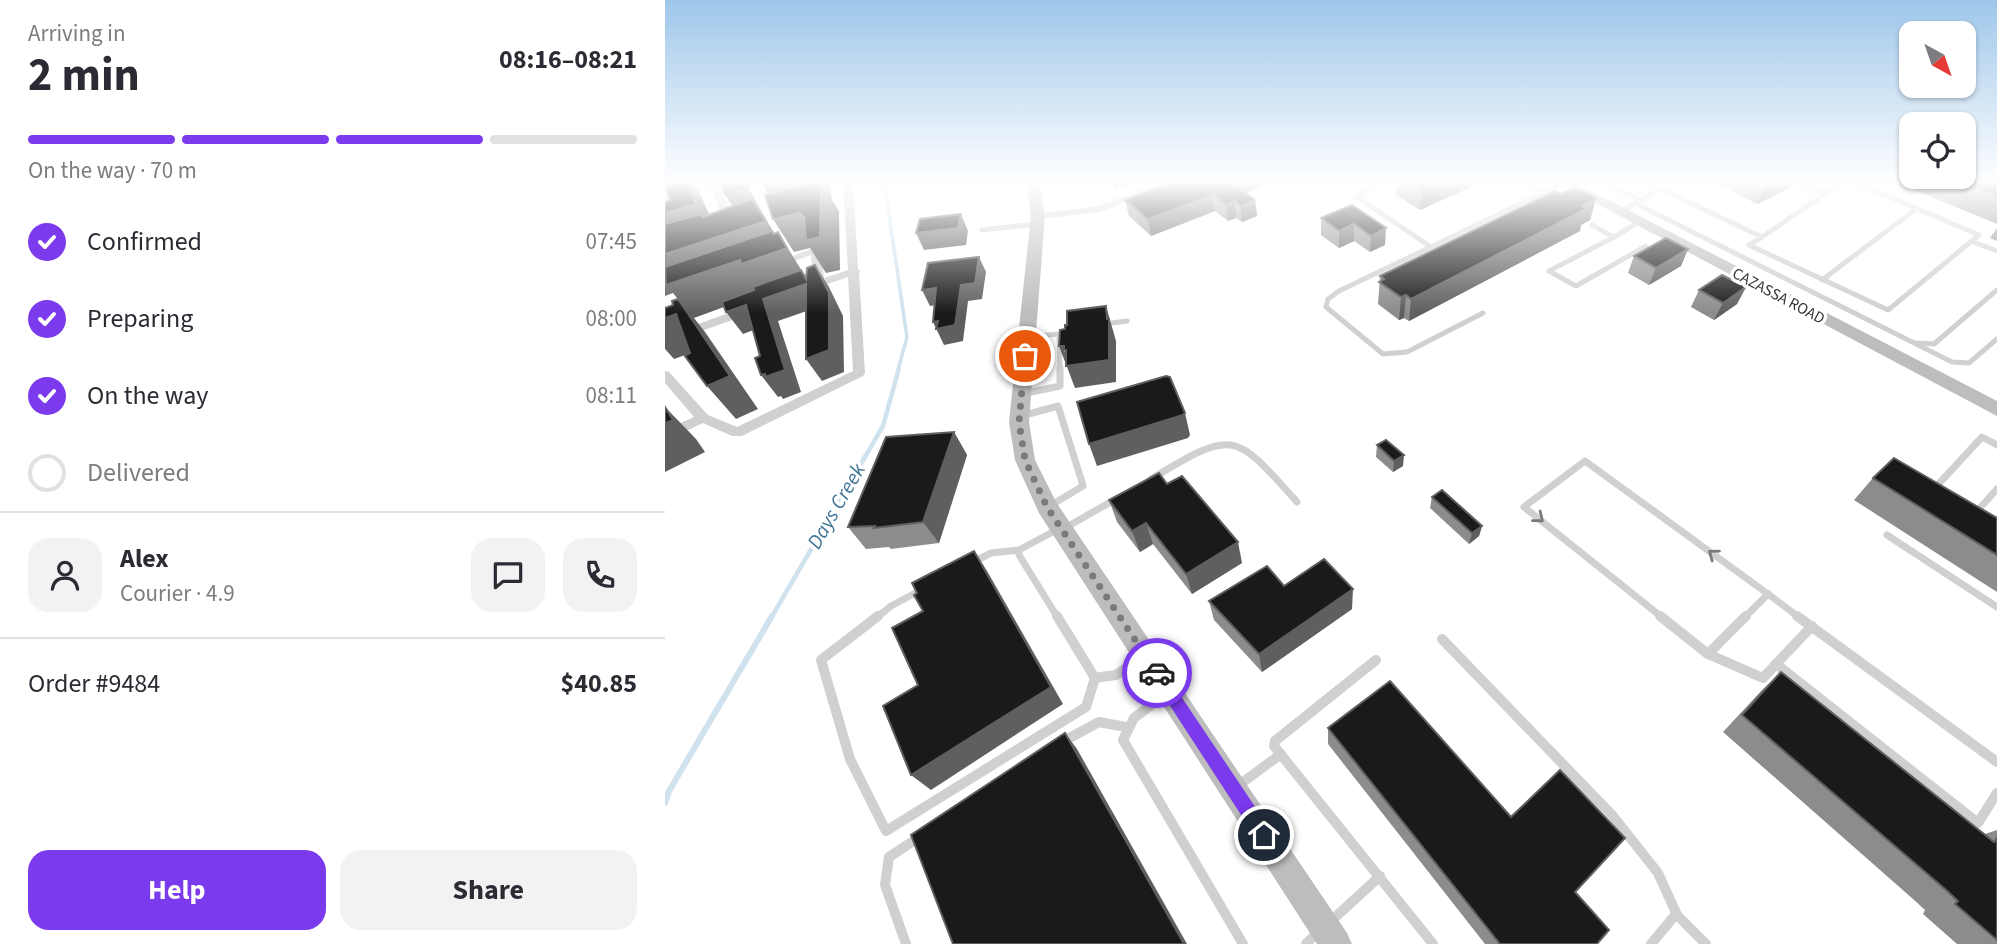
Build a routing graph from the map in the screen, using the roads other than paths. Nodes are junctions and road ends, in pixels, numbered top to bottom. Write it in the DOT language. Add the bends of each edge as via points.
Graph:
graph roads {
  1 [pos="730,225"];
  2 [pos="846,225"];
  3 [pos="1009,225"];
  4 [pos="1037,225"];
  5 [pos="1399,225"];
  6 [pos="1477,225"];
  7 [pos="1592,225"];
  8 [pos="1634,225"];
  9 [pos="1645,225"];
  10 [pos="1683,225"];
  11 [pos="1737,225"];
  12 [pos="1780,225"];
  13 [pos="1895,225"];
  14 [pos="1955,225"];
  15 [pos="982,230"];
  16 [pos="734,237"];
  17 [pos="1614,237"];
  18 [pos="1762,237"];
  19 [pos="1971,241"];
  20 [pos="1646,246"];
  21 [pos="1431,247"];
  22 [pos="1997,251"];
  23 [pos="765,268"];
  24 [pos="855,271"];
  25 [pos="1822,280"];
  26 [pos="820,284"];
  27 [pos="807,289"];
  28 [pos="1997,290"];
  29 [pos="758,306"];
  30 [pos="1483,313"];
  31 [pos="1127,321"];
  32 [pos="1091,326"];
  33 [pos="1068,329"];
  34 [pos="1059,334"];
  35 [pos="1027,337"];
  36 [pos="1997,339"];
  37 [pos="665,340"];
  38 [pos="1911,342"];
  39 [pos="665,374"];
  40 [pos="1020,406"];
  41 [pos="1997,409"];
  42 [pos="703,418"];
  43 [pos="665,436"];
  44 [pos="1997,445"];
  45 [pos="1142,485"];
  46 [pos="1997,489"];
  47 [pos="1943,496"];
  48 [pos="1119,498"];
  49 [pos="1297,502"];
  50 [pos="1047,507"];
  51 [pos="1997,521"];
  52 [pos="1061,528"];
  53 [pos="1887,535"];
  54 [pos="1019,550"];
  55 [pos="969,565"];
  56 [pos="936,582"];
  57 [pos="1768,594"];
  58 [pos="1997,607"];
  59 [pos="1812,626"];
  60 [pos="1442,639"];
  61 [pos="1708,654"];
  62 [pos="1145,655"];
  63 [pos="1375,660"];
  64 [pos="1776,664"];
  65 [pos="1095,678"];
  66 [pos="1169,692"];
  67 [pos="1126,727"];
  68 [pos="1048,751"];
  69 [pos="1281,754"];
  70 [pos="1997,762"];
  71 [pos="1234,789"];
  72 [pos="1997,793"];
  73 [pos="935,827"];
  74 [pos="1380,876"];
  75 [pos="1677,915"];
  76 [pos="1330,935"];
  77 [pos="907,944"];
  78 [pos="1243,944"];
  79 [pos="1306,944"];
  80 [pos="1433,944"];
  81 [pos="1651,944"];
  82 [pos="1706,944"];
  1 -- 16 [label="street"];
  2 -- 24 [label="street"];
  3 -- 15 [label="lane"];
  4 -- 35 [label="street"];
  5 -- 21 [label="lane"];
  6 -- 21 [label="lane"];
  7 -- 17 [label="lane"];
  8 -- 17 [label="lane"];
  9 -- 41 [label="street, CAZASSA ROAD"];
  10 -- 38 [label="lane"];
  11 -- 18 [label="lane"];
  12 -- 18 [label="lane"];
  13 -- 25 [label="lane"];
  14 -- 19 [label="lane" via="1979,235"];
  17 -- 20 [label="lane" via="1549,271 1576,286"];
  18 -- 25 [label="lane" via="1749,245"];
  19 -- 22 [label="lane"];
  19 -- 25 [label="lane" via="1888,310"];
  21 -- 30 [label="lane" via="1339,291 1328,299 1330,312 1383,354 1407,352"];
  23 -- 26 [label="street" via="816,250"];
  24 -- 26 [label="street"];
  24 -- 42 [label="street" via="859,373 737,433"];
  26 -- 27 [label="street"];
  28 -- 38 [label="lane" via="1934,344"];
  29 -- 37 [label="street" via="682,327"];
  31 -- 32 [label="lane"];
  33 -- 34 [label="lane"];
  34 -- 35 [label="lane"];
  34 -- 40 [label="lane" via="1060,387"];
  35 -- 40 [label="street"];
  36 -- 38 [label="lane" via="1969,363 1952,362"];
  39 -- 42 [label="street"];
  40 -- 50 [label="street" via="1025,460"];
  40 -- 50 [label="lane" via="1058,407 1083,486"];
  42 -- 43 [label="street"];
  44 -- 47 [label="lane" via="1982,437 1933,490"];
  45 -- 49 [label="lane" via="1201,451 1237,445"];
  46 -- 51 [label="lane" via="1975,509"];
  48 -- 52 [label="lane"];
  50 -- 52 [label="street"];
  52 -- 54 [label="lane"];
  52 -- 62 [label="street"];
  53 -- 58 [label="lane"];
  54 -- 55 [label="lane" via="991,553"];
  54 -- 65 [label="lane"];
  56 -- 65 [label="lane" via="891,606 821,660 850,759 886,831 1086,707"];
  57 -- 59 [label="lane"];
  57 -- 61 [label="lane"];
  57 -- 61 [label="lane, one-way" via="1585,461 1524,507"];
  59 -- 64 [label="lane"];
  59 -- 70 [label="lane"];
  60 -- 75 [label="lane" via="1613,816 1658,873"];
  61 -- 64 [label="lane" via="1763,678"];
  62 -- 65 [label="lane" via="1116,675"];
  62 -- 66 [label="street"];
  63 -- 69 [label="lane" via="1275,741"];
  64 -- 72 [label="lane" via="1978,823"];
  66 -- 67 [label="lane"];
  66 -- 71 [label="street"];
  67 -- 68 [label="lane" via="1099,722"];
  67 -- 78 [label="lane" via="1123,740"];
  69 -- 71 [label="lane"];
  69 -- 74 [label="lane"];
  71 -- 76 [label="street"];
  73 -- 77 [label="lane" via="889,857 885,885"];
  74 -- 76 [label="lane"];
  74 -- 80 [label="lane"];
  75 -- 81 [label="lane"];
  75 -- 82 [label="lane"];
  76 -- 79 [label="lane"];
}
